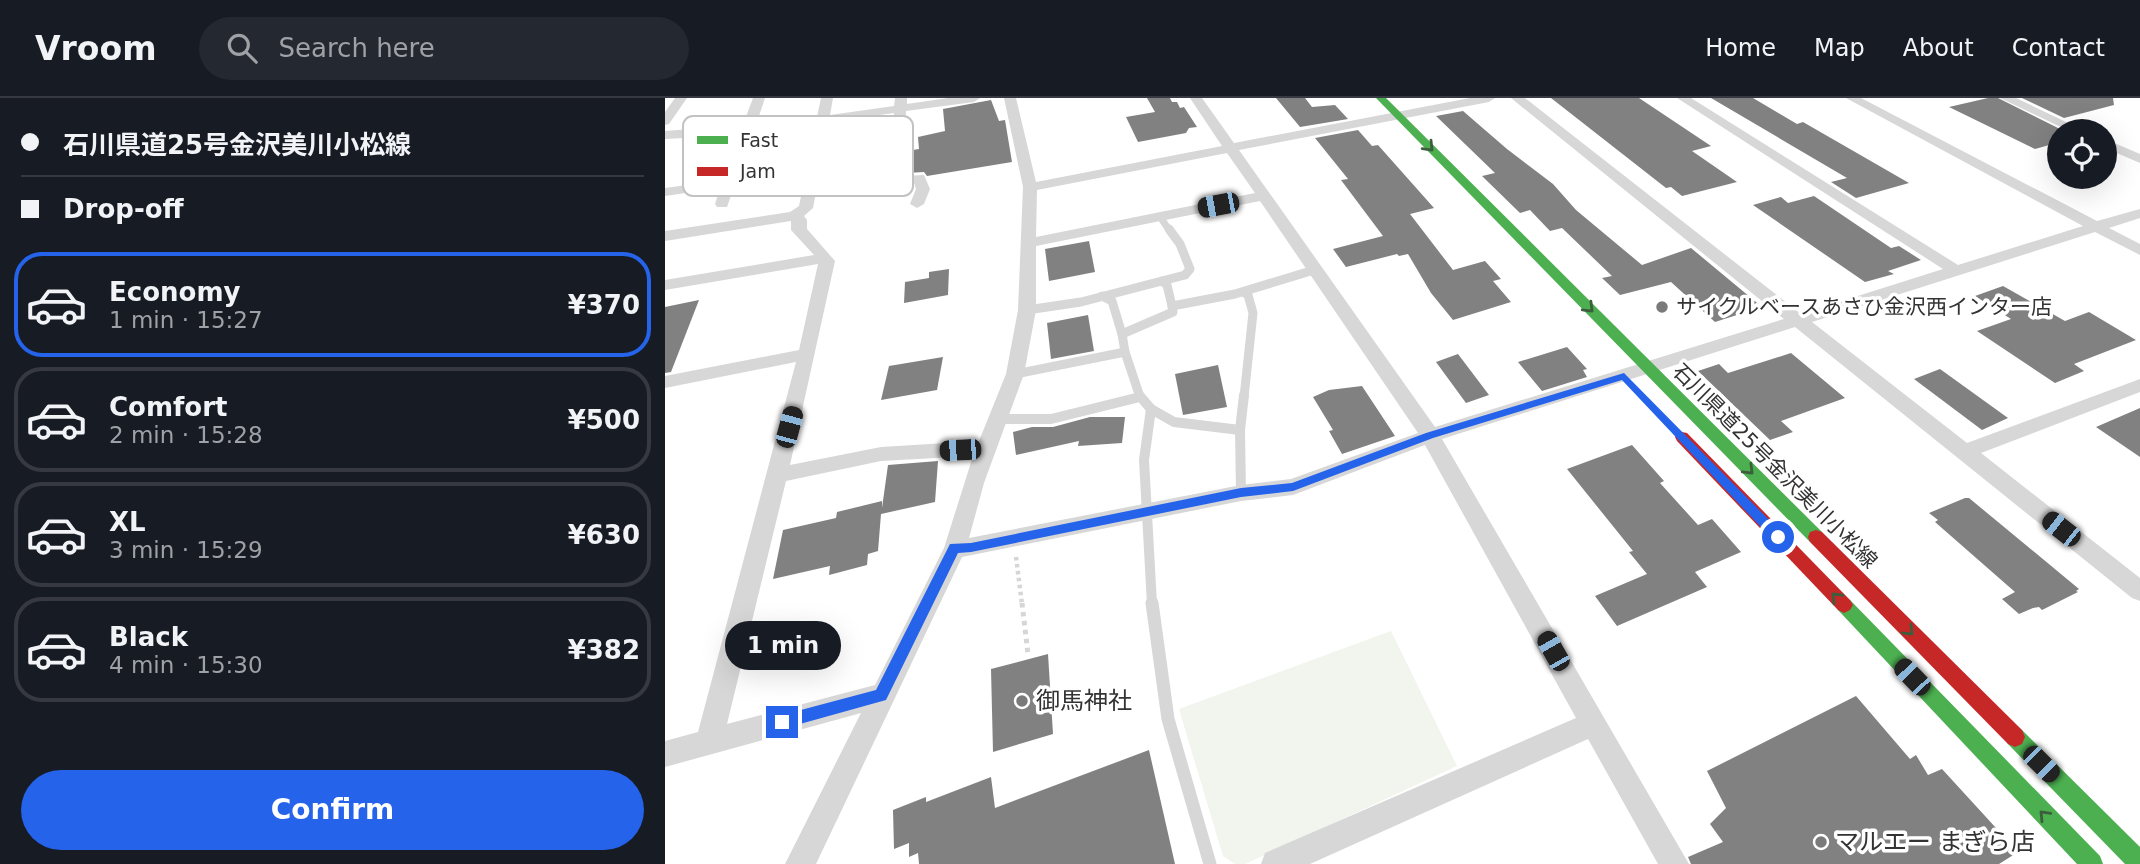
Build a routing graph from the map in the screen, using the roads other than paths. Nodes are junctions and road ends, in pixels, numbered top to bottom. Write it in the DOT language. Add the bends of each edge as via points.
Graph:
graph roads {
  1 [pos="681,98"];
  2 [pos="758,98"];
  3 [pos="827,98"];
  4 [pos="974,98"];
  5 [pos="1010,98"];
  6 [pos="1196,98"];
  7 [pos="1489,98"];
  8 [pos="1517,98"];
  9 [pos="1683,98"];
  10 [pos="1851,98"];
  11 [pos="2006,98"];
  12 [pos="901,104"];
  13 [pos="1376,108"];
  14 [pos="1398,115"];
  15 [pos="753,116"];
  16 [pos="824,116"];
  17 [pos="839,116"];
  18 [pos="2052,119"];
  19 [pos="665,121"];
  20 [pos="683,134"];
  21 [pos="665,135"];
  22 [pos="1396,138"];
  23 [pos="1229,148"];
  24 [pos="2117,148"];
  25 [pos="2140,159"];
  26 [pos="913,179"];
  27 [pos="1030,187"];
  28 [pos="683,189"];
  29 [pos="665,192"];
  30 [pos="725,196"];
  31 [pos="808,196"];
  32 [pos="1263,196"];
  33 [pos="722,204"];
  34 [pos="917,204"];
  35 [pos="2140,213"];
  36 [pos="794,216"];
  37 [pos="1160,217"];
  38 [pos="2097,227"];
  39 [pos="665,236"];
  40 [pos="1028,243"];
  41 [pos="2140,250"];
  42 [pos="825,258"];
  43 [pos="1314,270"];
  44 [pos="1957,271"];
  45 [pos="1162,281"];
  46 [pos="665,285"];
  47 [pos="1243,292"];
  48 [pos="1102,296"];
  49 [pos="1172,306"];
  50 [pos="1027,310"];
  51 [pos="1799,321"];
  52 [pos="1122,334"];
  53 [pos="1125,352"];
  54 [pos="807,354"];
  55 [pos="1608,360"];
  56 [pos="1649,369"];
  57 [pos="1015,374"];
  58 [pos="1629,381"];
  59 [pos="665,382"];
  60 [pos="2140,385"];
  61 [pos="1140,397"];
  62 [pos="1151,408"];
  63 [pos="997,419"];
  64 [pos="1672,426"];
  65 [pos="1240,430"];
  66 [pos="1430,436"];
  67 [pos="987,448"];
  68 [pos="1963,452"];
  69 [pos="776,475"];
  70 [pos="1241,493"];
  71 [pos="1145,511"];
  72 [pos="955,548"];
  73 [pos="2140,591"];
  74 [pos="881,695"];
  75 [pos="1594,723"];
  76 [pos="709,742"];
  77 [pos="665,754"];
  78 [pos="2140,863"];
  79 [pos="800,864"];
  80 [pos="1210,864"];
  81 [pos="1276,864"];
  82 [pos="1674,864"];
  83 [pos="2092,864"];
  1 -- 19 [label="street"];
  2 -- 15 [label="street"];
  3 -- 16 [label="street"];
  4 -- 12 [label="street"];
  5 -- 27 [label="street"];
  6 -- 23 [label="street"];
  7 -- 14 [label="street"];
  8 -- 51 [label="street"];
  9 -- 44 [label="street"];
  10 -- 38 [label="street"];
  11 -- 18 [label="street"];
  12 -- 17 [label="street"];
  13 -- 14 [label="main road, 石川県道25号金沢美川小松線"];
  13 -- 22 [label="main road"];
  13 -- 23 [label="street"];
  14 -- 56 [label="main road, 石川県道25号金沢美川小松線, one-way"];
  20 -- 21 [label="street"];
  23 -- 27 [label="street"];
  23 -- 32 [label="street"];
  24 -- 25 [label="street"];
  26 -- 34 [label="street" via="919,178 923,189"];
  27 -- 40 [label="street"];
  28 -- 29 [label="street"];
  30 -- 33 [label="street"];
  31 -- 36 [label="street" via="806,208"];
  32 -- 37 [label="street"];
  32 -- 43 [label="street"];
  35 -- 38 [label="street"];
  36 -- 39 [label="street"];
  36 -- 42 [label="street" via="800,220 799,230"];
  37 -- 40 [label="street"];
  37 -- 45 [label="lane" via="1180,244 1190,270"];
  38 -- 41 [label="street"];
  38 -- 44 [label="street"];
  40 -- 50 [label="street"];
  42 -- 46 [label="street"];
  42 -- 54 [label="street"];
  43 -- 47 [label="lane"];
  43 -- 66 [label="street"];
  44 -- 51 [label="street"];
  45 -- 48 [label="lane"];
  45 -- 49 [label="lane"];
  47 -- 49 [label="lane"];
  47 -- 65 [label="lane" via="1253,313"];
  48 -- 50 [label="lane"];
  48 -- 52 [label="lane" via="1112,301"];
  49 -- 52 [label="lane" via="1173,312"];
  50 -- 57 [label="street"];
  51 -- 56 [label="street"];
  51 -- 68 [label="street"];
  52 -- 53 [label="lane"];
  53 -- 57 [label="lane"];
  53 -- 61 [label="lane"];
  54 -- 59 [label="street"];
  54 -- 69 [label="street"];
  55 -- 58 [label="main road"];
  56 -- 58 [label="street"];
  56 -- 78 [label="main road, 石川県道25号金沢美川小松線, one-way"];
  57 -- 63 [label="street"];
  58 -- 66 [label="street"];
  60 -- 68 [label="street"];
  61 -- 62 [label="lane"];
  61 -- 63 [label="lane" via="1051,419"];
  62 -- 65 [label="lane" via="1174,422"];
  62 -- 71 [label="lane" via="1144,460"];
  63 -- 67 [label="street"];
  83 -- 64 [label="main road, one-way"];
  65 -- 70 [label="lane"];
  66 -- 70 [label="street" via="1293,487"];
  66 -- 75 [label="street"];
  67 -- 69 [label="street" via="881,454"];
  67 -- 72 [label="street"];
  68 -- 73 [label="street"];
  69 -- 76 [label="street"];
  70 -- 71 [label="street"];
  71 -- 72 [label="street"];
  71 -- 80 [label="lane" via="1168,719"];
  72 -- 74 [label="street"];
  74 -- 76 [label="street"];
  74 -- 79 [label="street"];
  75 -- 81 [label="street"];
  75 -- 82 [label="street"];
  76 -- 77 [label="street"];
}
